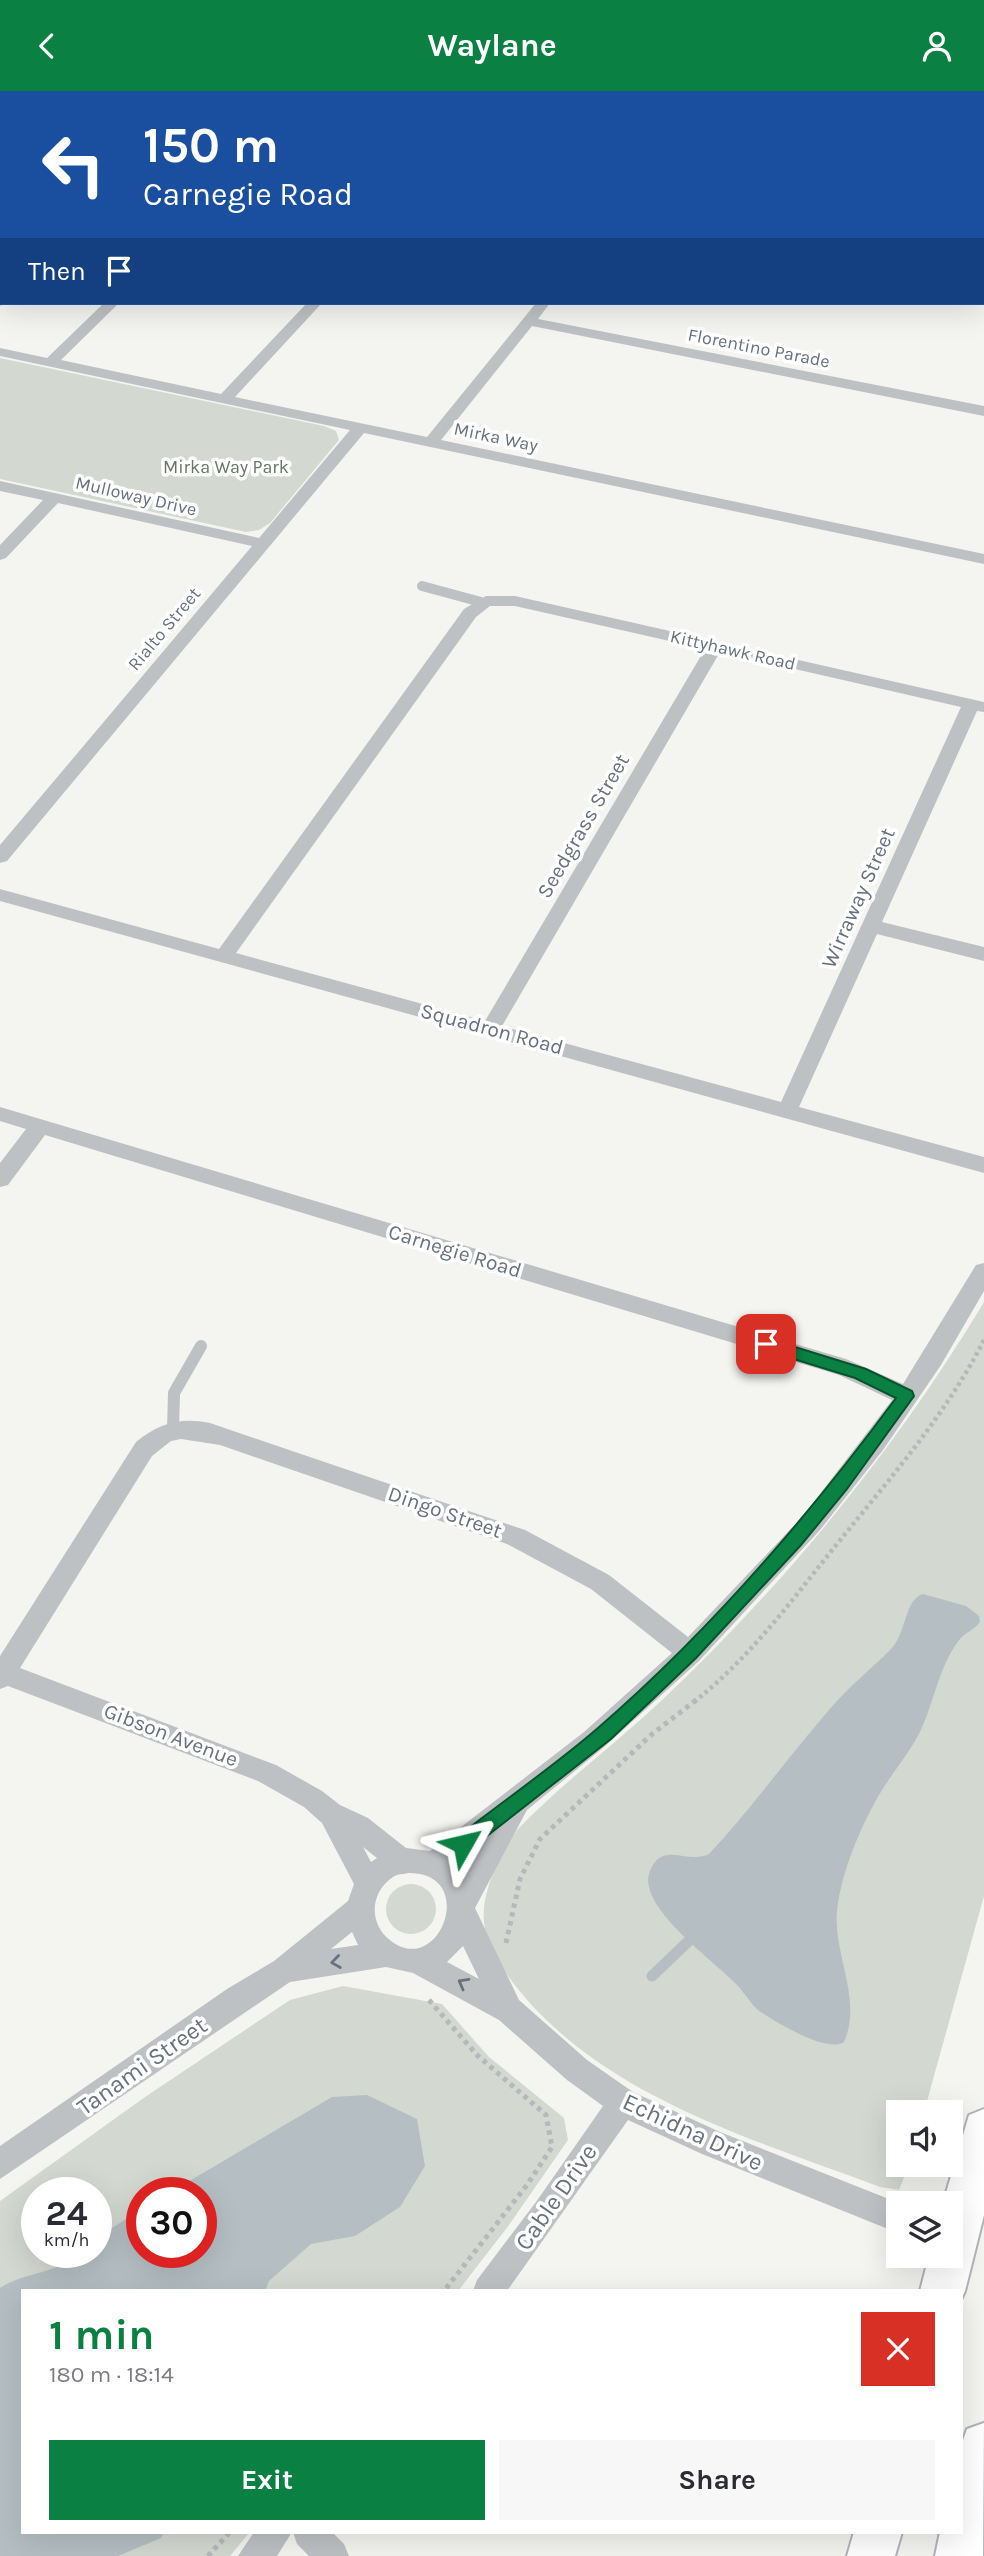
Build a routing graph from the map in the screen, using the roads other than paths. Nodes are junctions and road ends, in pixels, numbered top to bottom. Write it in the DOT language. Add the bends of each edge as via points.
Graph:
graph roads {
  1 [pos="111,305"];
  2 [pos="312,305"];
  3 [pos="541,305"];
  4 [pos="528,321"];
  5 [pos="0,352"];
  6 [pos="50,363"];
  7 [pos="225,399"];
  8 [pos="984,411"];
  9 [pos="360,428"];
  10 [pos="431,443"];
  11 [pos="0,486"];
  12 [pos="54,498"];
  13 [pos="263,544"];
  14 [pos="0,555"];
  15 [pos="984,559"];
  16 [pos="422,586"];
  17 [pos="481,603"];
  18 [pos="715,646"];
  19 [pos="978,705"];
  20 [pos="0,857"];
  21 [pos="0,895"];
  22 [pos="871,926"];
  23 [pos="984,954"];
  24 [pos="224,956"];
  25 [pos="491,1029"];
  26 [pos="787,1111"];
  27 [pos="0,1114"];
  28 [pos="40,1126"];
  29 [pos="984,1165"];
  30 [pos="0,1179"];
  31 [pos="984,1271"];
  32 [pos="201,1346"];
  33 [pos="906,1396"];
  34 [pos="173,1430"];
  35 [pos="690,1653"];
  36 [pos="1,1676"];
  37 [pos="519,1801"];
  38 [pos="331,1814"];
  39 [pos="403,1862"];
  40 [pos="433,1865"];
  41 [pos="364,1896"];
  42 [pos="463,1910"];
  43 [pos="401,1957"];
  44 [pos="284,1970"];
  45 [pos="509,2010"];
  46 [pos="622,2102"];
  47 [pos="984,2130"];
  48 [pos="0,2164"];
  49 [pos="963,2205"];
  50 [pos="886,2213"];
  51 [pos="947,2268"];
  52 [pos="490,2289"];
  53 [pos="942,2289"];
  54 [pos="984,2446"];
  55 [pos="274,2534"];
  56 [pos="311,2534"];
  57 [pos="878,2534"];
  58 [pos="255,2556"];
  59 [pos="332,2556"];
  60 [pos="872,2556"];
  61 [pos="958,2556"];
  1 -- 6 [label="street"];
  2 -- 7 [label="street"];
  3 -- 4 [label="street"];
  4 -- 8 [label="street, Florentino Parade"];
  4 -- 10 [label="street"];
  5 -- 6 [label="street, Mirka Way"];
  6 -- 7 [label="street, Mirka Way"];
  7 -- 9 [label="street, Mirka Way"];
  9 -- 10 [label="street, Mirka Way"];
  9 -- 13 [label="street, Rialto Street"];
  10 -- 15 [label="street, Mirka Way"];
  11 -- 12 [label="street, Mulloway Drive"];
  12 -- 13 [label="street, Mulloway Drive"];
  12 -- 14 [label="street"];
  13 -- 20 [label="street, Rialto Street"];
  16 -- 17 [label="lane, Kittyhawk Road"];
  17 -- 18 [label="street, Kittyhawk Road" via="515,601"];
  17 -- 24 [label="street"];
  18 -- 19 [label="street, Kittyhawk Road"];
  18 -- 25 [label="street, Seedgrass Street"];
  19 -- 22 [label="street, Wirraway Street"];
  21 -- 24 [label="street, Squadron Road"];
  22 -- 23 [label="street"];
  22 -- 26 [label="street, Wirraway Street"];
  24 -- 25 [label="street, Squadron Road"];
  25 -- 26 [label="street, Squadron Road"];
  26 -- 29 [label="street, Squadron Road"];
  27 -- 28 [label="street, Carnegie Road"];
  28 -- 30 [label="street"];
  28 -- 33 [label="street, Carnegie Road" via="846,1368"];
  31 -- 33 [label="street"];
  32 -- 34 [label="lane" via="174,1393"];
  33 -- 35 [label="street" via="802,1531"];
  34 -- 35 [label="street, Dingo Street" via="197,1429 222,1436 516,1537 600,1582"];
  34 -- 36 [label="street" via="153,1440 134,1462"];
  35 -- 37 [label="street" via="604,1734"];
  36 -- 38 [label="street, Gibson Avenue" via="242,1762 290,1785"];
  37 -- 40 [label="street"];
  37 -- 42 [label="street"];
  38 -- 39 [label="street, Gibson Avenue" via="358,1827"];
  38 -- 41 [label="street, Gibson Avenue"];
  39 -- 40 [label="street"];
  39 -- 41 [label="street" via="389,1867"];
  40 -- 42 [label="street" via="458,1887"];
  41 -- 43 [label="street" via="366,1935"];
  41 -- 44 [label="street, Tanami Street"];
  42 -- 43 [label="street" via="457,1932 447,1945 432,1955"];
  42 -- 45 [label="street, Echidna Drive"];
  43 -- 44 [label="street, Tanami Street, one-way"];
  45 -- 43 [label="street, Echidna Drive, one-way" via="459,1980"];
  44 -- 48 [label="street, Tanami Street"];
  45 -- 46 [label="street, Echidna Drive" via="577,2070"];
  46 -- 50 [label="street, Echidna Drive"];
  46 -- 52 [label="street, Cable Drive"];
  47 -- 49 [label="street"];
  51 -- 53 [label="street"];
  54 -- 61 [label="street"];
  55 -- 58 [label="street"];
  56 -- 59 [label="street"];
  57 -- 60 [label="street"];
}
